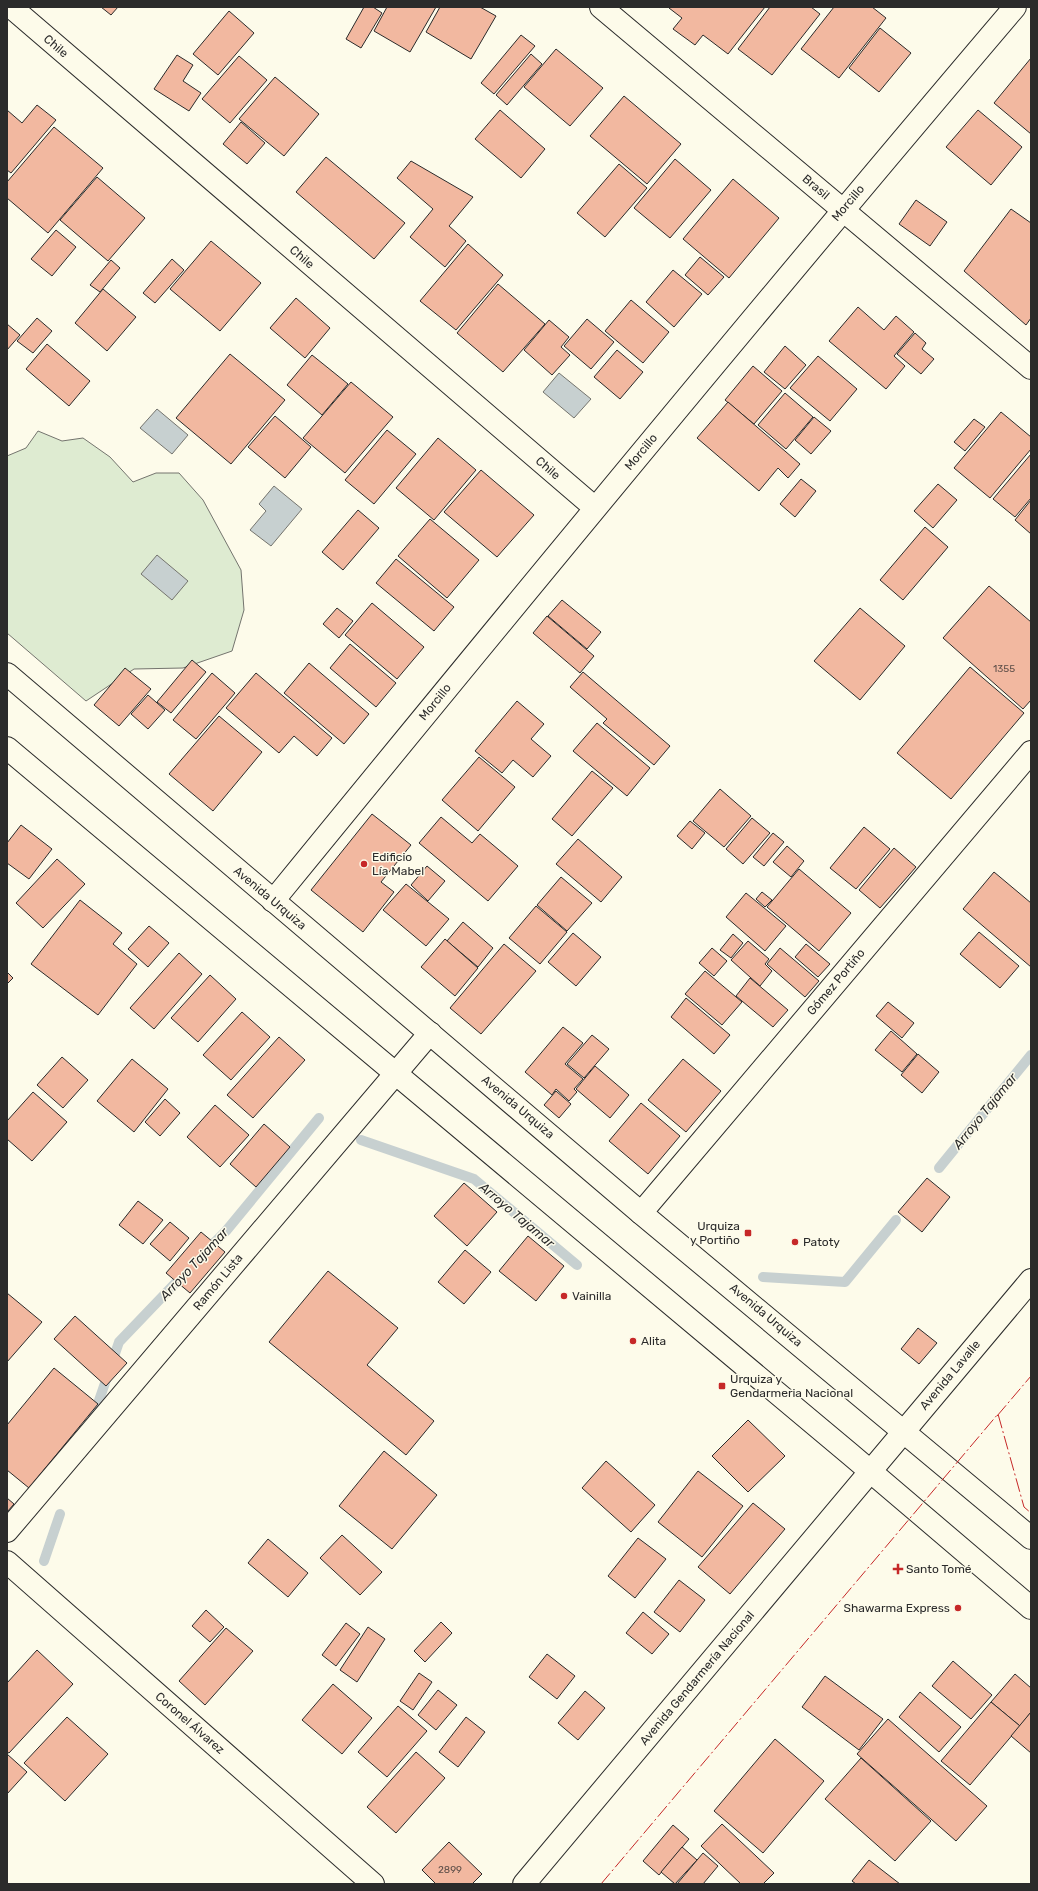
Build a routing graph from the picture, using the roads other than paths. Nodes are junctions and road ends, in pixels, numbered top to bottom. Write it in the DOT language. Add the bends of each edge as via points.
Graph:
graph roads {
  1 [pos="11,7"];
  2 [pos="601,7"];
  3 [pos="1015,7"];
  4 [pos="843,209"];
  5 [pos="1031,368"];
  6 [pos="594,508"];
  7 [pos="7,674"];
  8 [pos="7,748"];
  9 [pos="1031,752"];
  10 [pos="273,901"];
  11 [pos="430,1033"];
  12 [pos="395,1074"];
  13 [pos="641,1213"];
  14 [pos="1031,1280"];
  15 [pos="904,1430"];
  16 [pos="870,1471"];
  17 [pos="7,1531"];
  18 [pos="1031,1538"];
  19 [pos="7,1562"];
  20 [pos="1031,1608"];
  21 [pos="372,1884"];
  22 [pos="524,1884"];
  1 -- 6 [label="street, Chile"];
  2 -- 4 [label="street, Brasil"];
  3 -- 4 [label="street, Morcillo"];
  4 -- 5 [label="street, Brasil"];
  4 -- 6 [label="street, Morcillo"];
  6 -- 10 [label="street, Morcillo"];
  7 -- 10 [label="street, Avenida Urquiza"];
  8 -- 12 [label="street"];
  9 -- 13 [label="street, Gómez Portiño"];
  10 -- 11 [label="street, Avenida Urquiza"];
  11 -- 12 [label="street, Ramón Lista"];
  11 -- 13 [label="street, Avenida Urquiza"];
  12 -- 16 [label="street"];
  12 -- 17 [label="street, Ramón Lista"];
  13 -- 15 [label="street, Avenida Urquiza"];
  14 -- 15 [label="street, Avenida Lavalle"];
  15 -- 16 [label="street, Avenida Lavalle"];
  15 -- 18 [label="street, Avenida Urquiza"];
  16 -- 20 [label="street"];
  16 -- 22 [label="street, Avenida Gendarmería Nacional"];
  19 -- 21 [label="street, Coronel Álvarez"];
}
